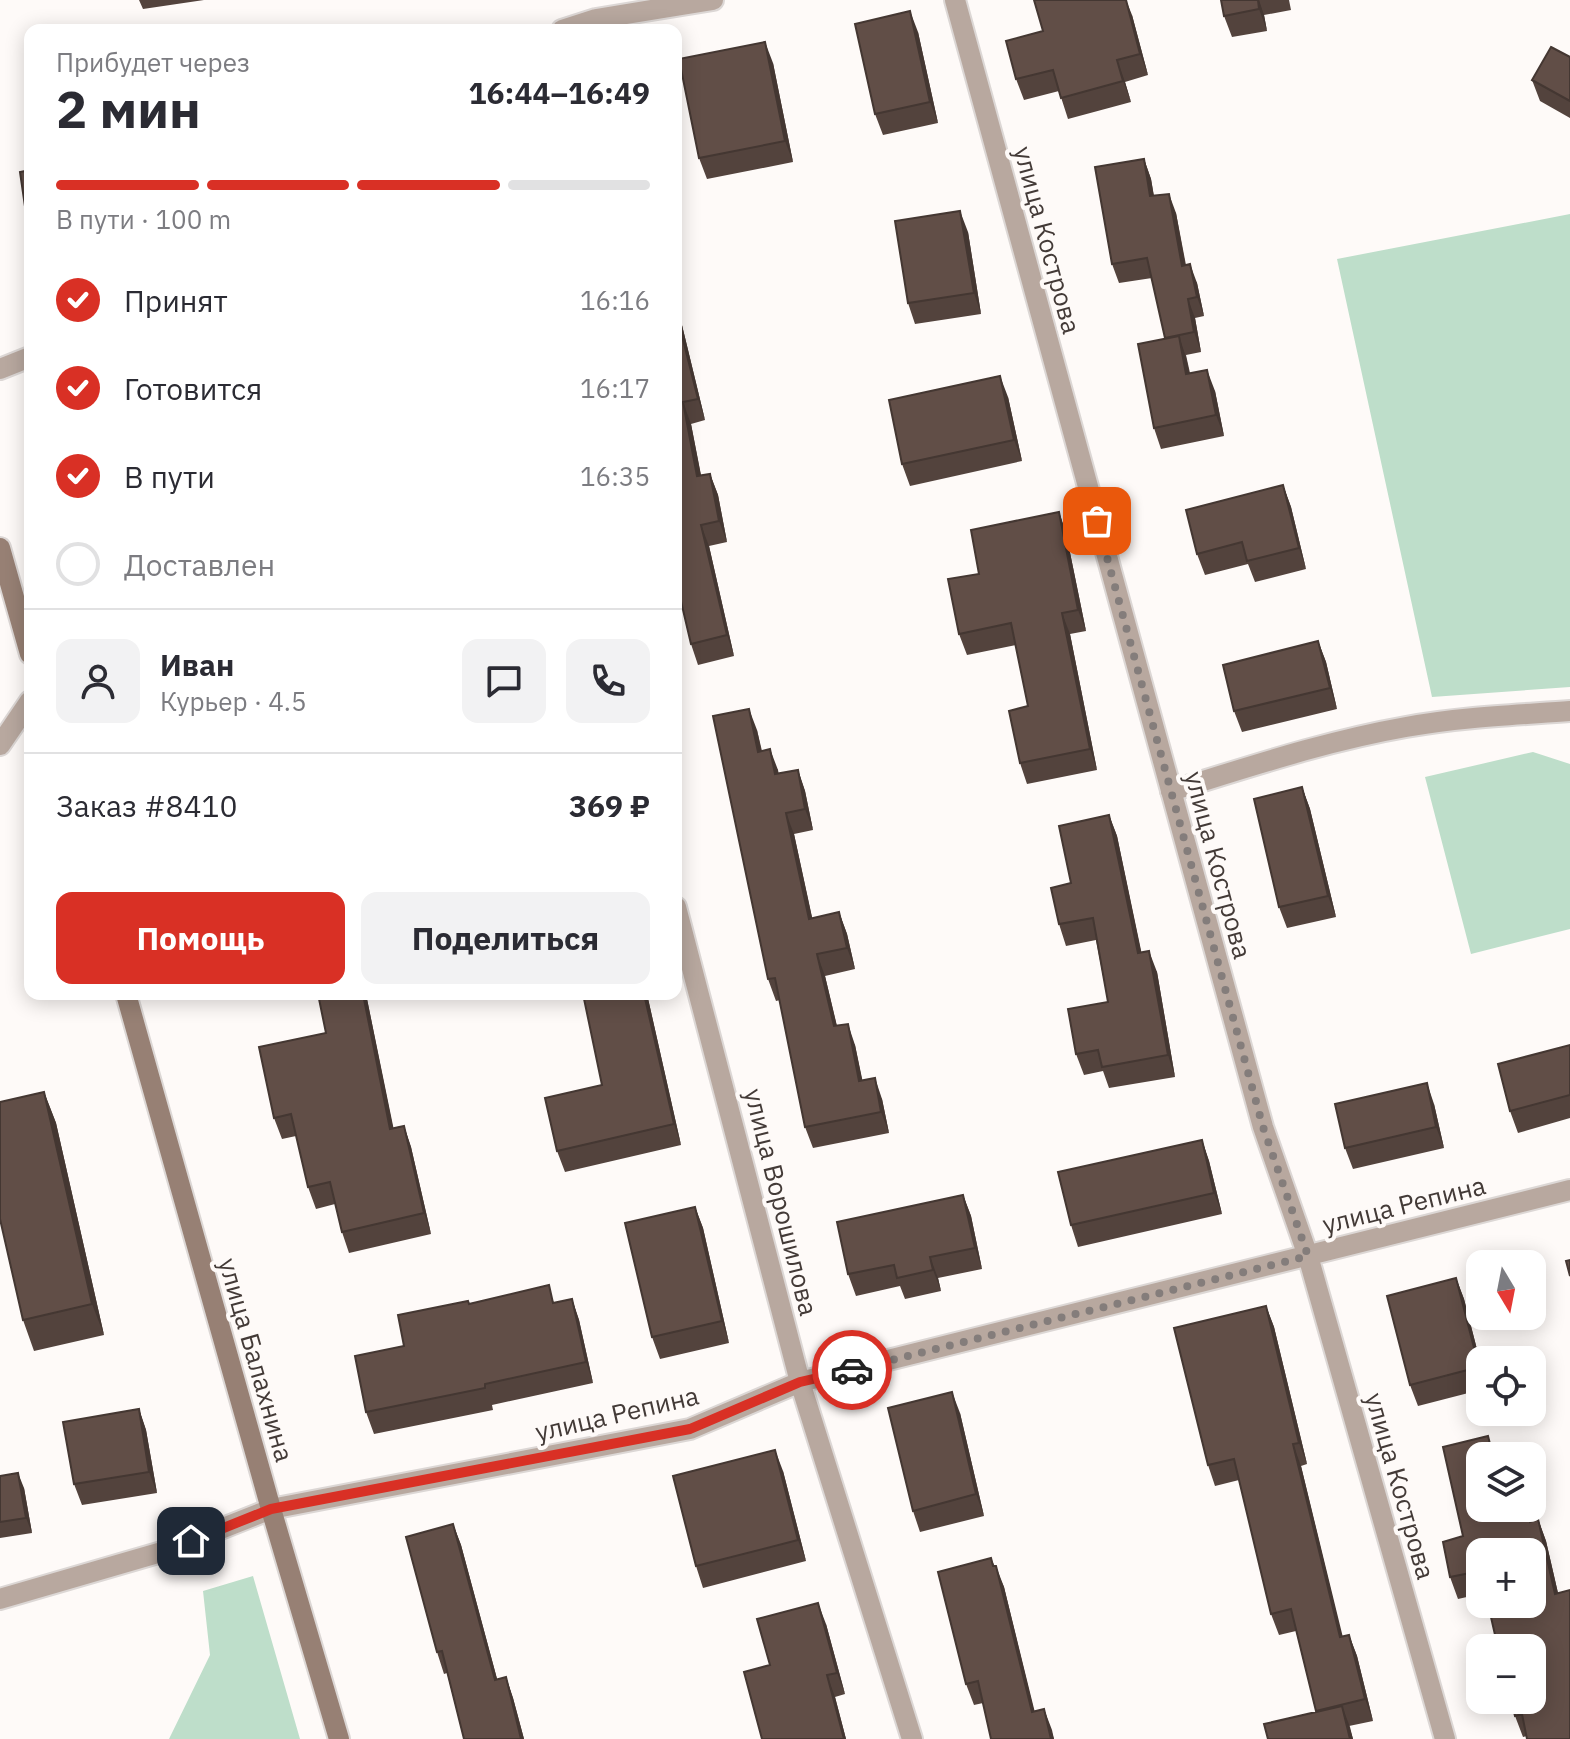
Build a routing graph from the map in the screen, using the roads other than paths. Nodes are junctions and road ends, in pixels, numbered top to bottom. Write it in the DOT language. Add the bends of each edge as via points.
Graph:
graph roads {
  1 [pos="713,0"];
  2 [pos="955,0"];
  3 [pos="581,24"];
  4 [pos="24,359"];
  5 [pos="0,369"];
  6 [pos="0,548"];
  7 [pos="24,633"];
  8 [pos="24,710"];
  9 [pos="1570,711"];
  10 [pos="0,745"];
  11 [pos="1171,791"];
  12 [pos="682,930"];
  13 [pos="128,1000"];
  14 [pos="1570,1190"];
  15 [pos="1308,1256"];
  16 [pos="800,1382"];
  17 [pos="271,1509"];
  18 [pos="0,1599"];
  19 [pos="339,1739"];
  20 [pos="912,1739"];
  21 [pos="1445,1739"];
  1 -- 3 [label="street"];
  2 -- 11 [label="street, улица Кострова"];
  4 -- 5 [label="street"];
  6 -- 7 [label="street"];
  8 -- 10 [label="street"];
  9 -- 11 [label="street" via="1406,727 1320,746"];
  11 -- 15 [label="street, улица Кострова" via="1263,1127"];
  12 -- 16 [label="street, улица Ворошилова"];
  13 -- 17 [label="street, улица Балахнина"];
  14 -- 15 [label="street, улица Репина"];
  15 -- 16 [label="street, улица Репина"];
  15 -- 21 [label="street, улица Кострова"];
  16 -- 17 [label="street, улица Репина" via="690,1429"];
  16 -- 20 [label="street, улица Ворошилова"];
  17 -- 18 [label="street, улица Репина" via="165,1551"];
  17 -- 19 [label="street, улица Балахнина"];
}
